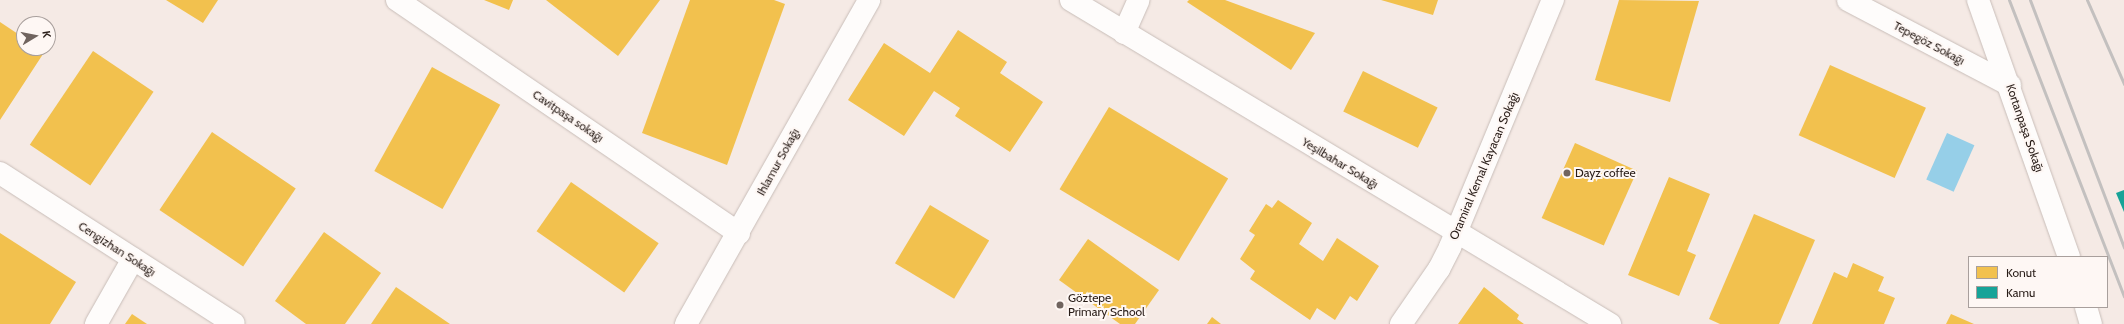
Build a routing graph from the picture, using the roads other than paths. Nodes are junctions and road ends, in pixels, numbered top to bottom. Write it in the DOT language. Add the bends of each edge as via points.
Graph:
graph roads {
  1 [pos="397,0"];
  2 [pos="869,0"];
  3 [pos="1071,0"];
  4 [pos="1139,0"];
  5 [pos="1553,0"];
  6 [pos="1848,0"];
  7 [pos="1978,0"];
  8 [pos="1124,34"];
  9 [pos="2010,85"];
  10 [pos="0,173"];
  11 [pos="739,233"];
  12 [pos="1456,233"];
  13 [pos="2070,256"];
  14 [pos="133,260"];
  15 [pos="2086,308"];
  16 [pos="96,324"];
  17 [pos="234,324"];
  18 [pos="686,324"];
  19 [pos="1400,324"];
  20 [pos="1610,324"];
  21 [pos="2091,324"];
  1 -- 11 [label="street, Cavitpaşa sokağı"];
  2 -- 11 [label="street, Ihlamur Sokağı"];
  3 -- 8 [label="street, Yeşilbahar Sokağı"];
  4 -- 8 [label="street"];
  5 -- 12 [label="street, Oramiral Kemal Kayacan Sokağı"];
  6 -- 9 [label="street, Tepegöz Sokağı"];
  7 -- 9 [label="street, Kortanpaşa Sokağı"];
  8 -- 12 [label="street, Yeşilbahar Sokağı"];
  9 -- 13 [label="street, Kortanpaşa Sokağı"];
  10 -- 14 [label="street, Cengizhan Sokağı"];
  11 -- 18 [label="street, Ihlamur Sokağı"];
  12 -- 19 [label="street, Oramiral Kemal Kayacan Sokağı" via="1439,269"];
  12 -- 20 [label="street, Yeşilbahar Sokağı"];
  14 -- 16 [label="street"];
  14 -- 17 [label="street, Cengizhan Sokağı"];
  15 -- 21 [label="street"];
}
